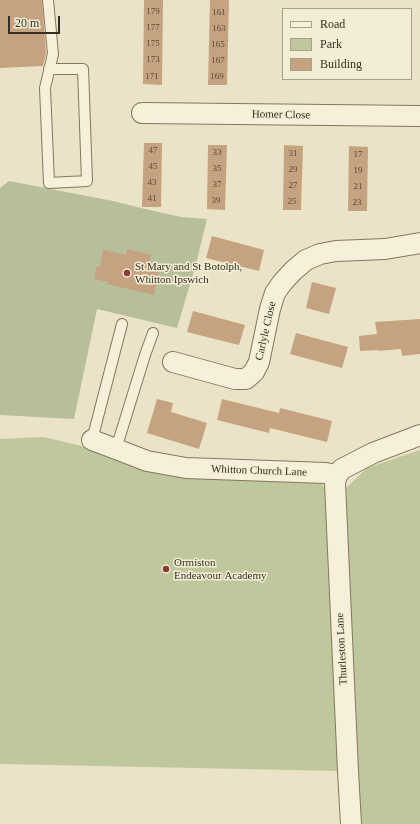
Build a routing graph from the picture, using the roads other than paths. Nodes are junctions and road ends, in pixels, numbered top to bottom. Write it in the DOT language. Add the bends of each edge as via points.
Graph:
graph roads {
  1 [pos="48,0"];
  2 [pos="49,69"];
  3 [pos="142,113"];
  4 [pos="420,116"];
  5 [pos="420,243"];
  6 [pos="122,324"];
  7 [pos="152,334"];
  8 [pos="173,362"];
  9 [pos="420,435"];
  10 [pos="92,440"];
  11 [pos="116,449"];
  12 [pos="338,475"];
  13 [pos="351,824"];
  1 -- 2 [label="lane" via="53,54"];
  2 -- 2 [label="lane" via="45,88 49,183 87,182 83,70"];
  3 -- 4 [label="street, Homer Close"];
  5 -- 8 [label="street, Carlyle Close" via="385,249 336,251 306,260 275,293 259,362 254,372 246,379 235,380"];
  6 -- 10 [label="lane"];
  7 -- 11 [label="lane"];
  9 -- 12 [label="street" via="342,468"];
  10 -- 11 [label="street, Whitton Church Lane"];
  11 -- 12 [label="street, Whitton Church Lane" via="147,461 186,468"];
  12 -- 13 [label="street, Thurleston Lane" via="335,491"];
}
